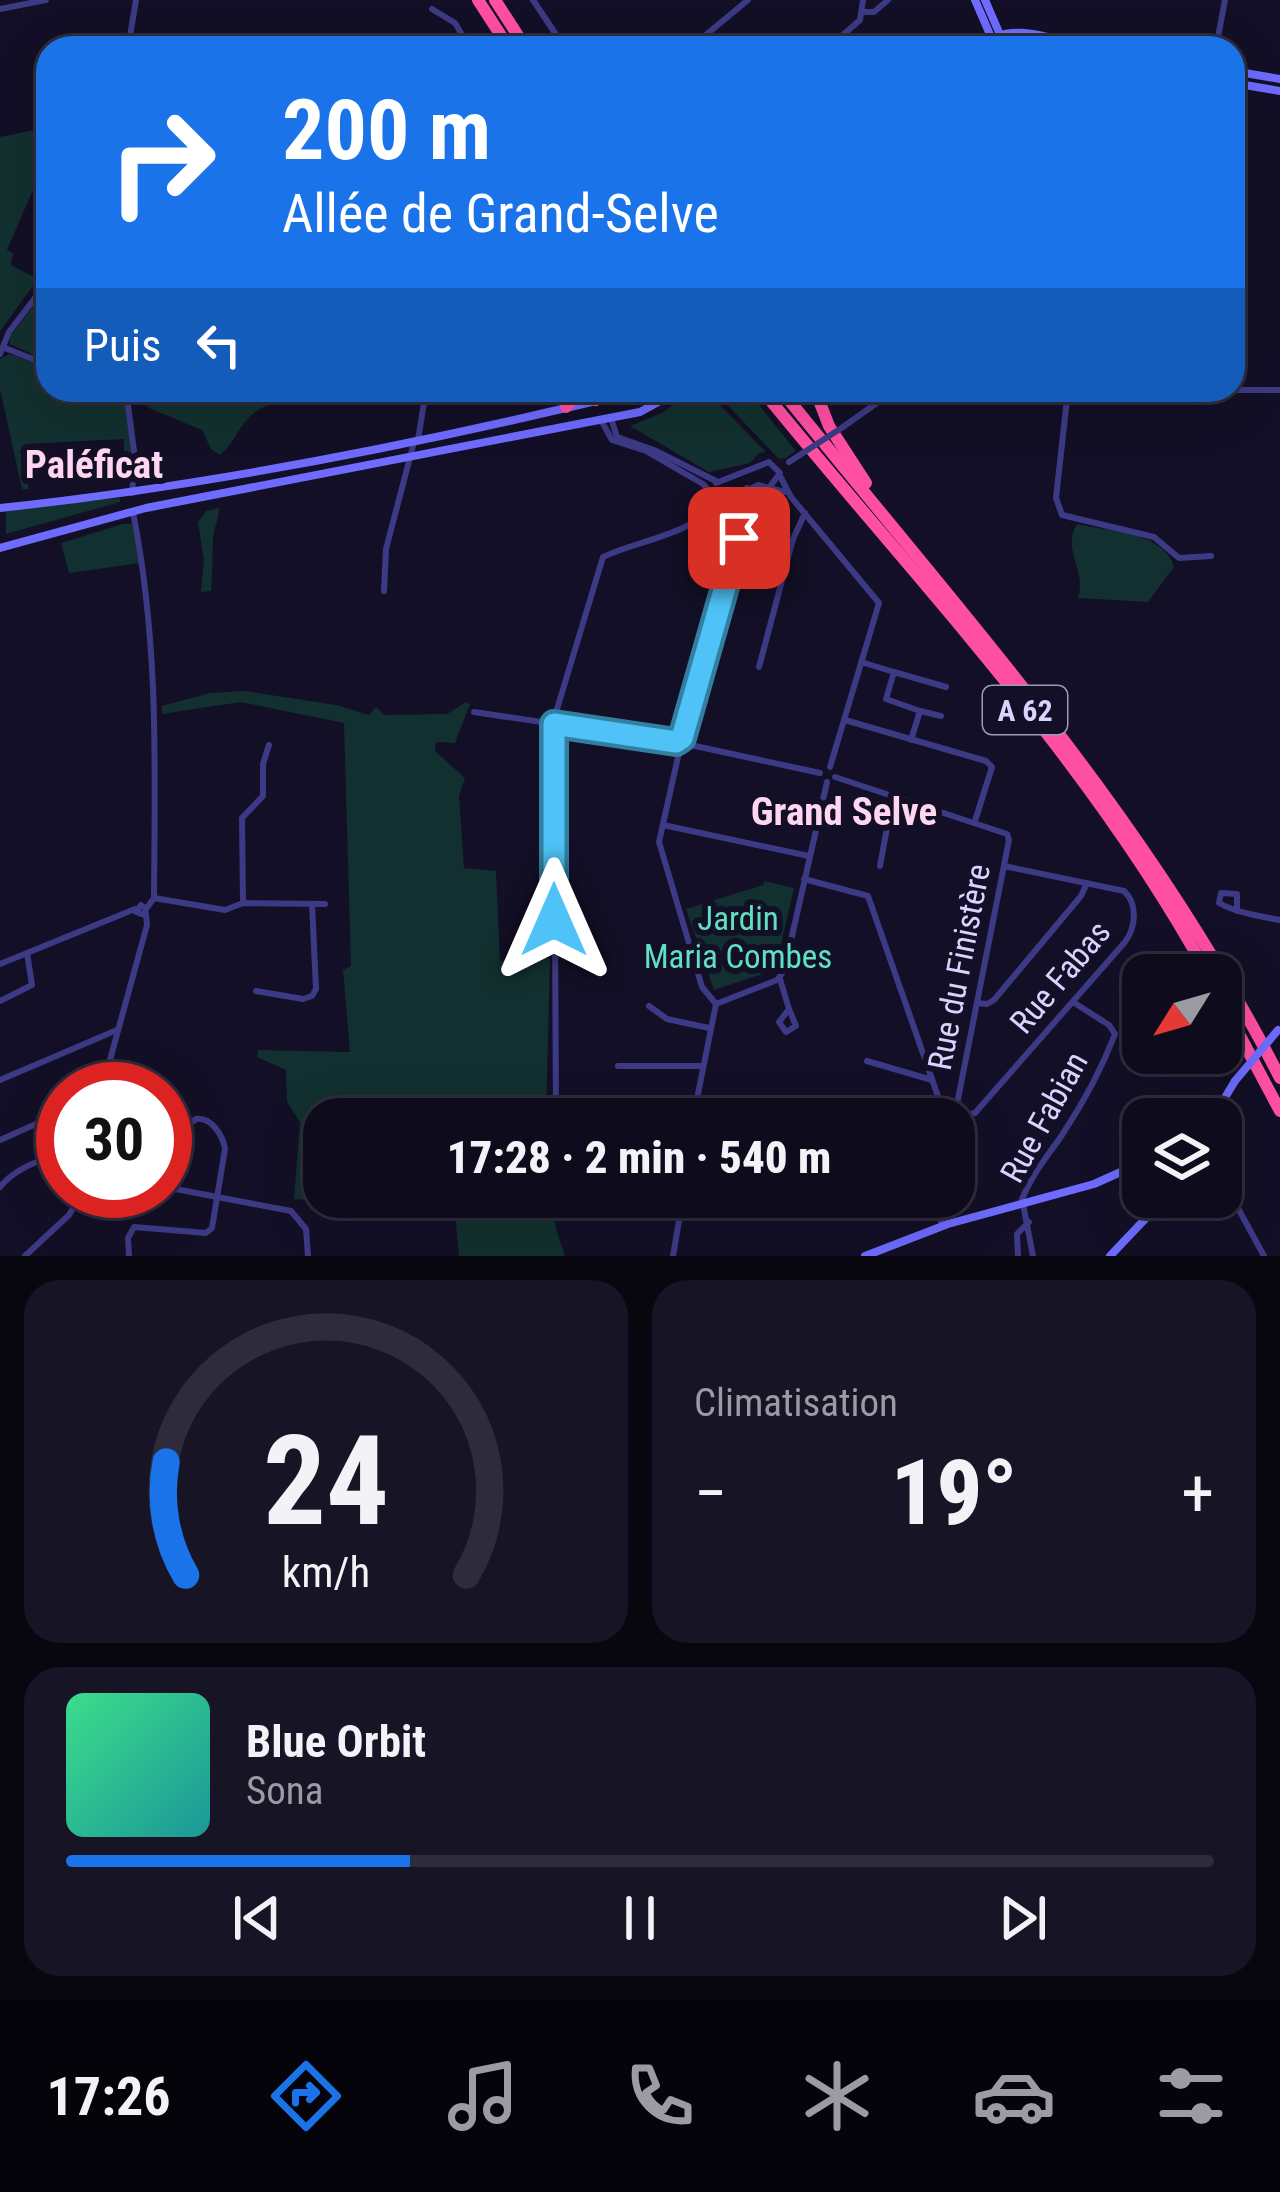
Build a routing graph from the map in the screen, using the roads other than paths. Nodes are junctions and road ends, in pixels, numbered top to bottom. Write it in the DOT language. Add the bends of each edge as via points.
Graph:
graph roads {
  1 [pos="46,0"];
  2 [pos="136,0"];
  3 [pos="478,0"];
  4 [pos="495,0"];
  5 [pos="532,0"];
  6 [pos="748,0"];
  7 [pos="863,0"];
  8 [pos="889,0"];
  9 [pos="975,0"];
  10 [pos="985,0"];
  11 [pos="1225,0"];
  12 [pos="0,9"];
  13 [pos="432,9"];
  14 [pos="865,12"];
  15 [pos="995,35"];
  16 [pos="130,36"];
  17 [pos="463,36"];
  18 [pos="501,36"];
  19 [pos="518,36"];
  20 [pos="557,36"];
  21 [pos="704,36"];
  22 [pos="840,36"];
  23 [pos="1034,36"];
  24 [pos="1218,36"];
  25 [pos="1245,73"];
  26 [pos="1280,80"];
  27 [pos="1245,85"];
  28 [pos="1280,91"];
  29 [pos="36,297"];
  30 [pos="2,351"];
  31 [pos="36,361"];
  32 [pos="1245,390"];
  33 [pos="1280,390"];
  34 [pos="128,402"];
  35 [pos="425,402"];
  36 [pos="571,402"];
  37 [pos="580,402"];
  38 [pos="601,402"];
  39 [pos="661,402"];
  40 [pos="768,402"];
  41 [pos="792,402"];
  42 [pos="820,402"];
  43 [pos="878,402"];
  44 [pos="1067,402"];
  45 [pos="566,407"];
  46 [pos="606,419"];
  47 [pos="418,440"];
  48 [pos="414,458"];
  49 [pos="758,468"];
  50 [pos="778,471"];
  51 [pos="722,482"];
  52 [pos="767,485"];
  53 [pos="746,488"];
  54 [pos="132,494"];
  55 [pos="731,496"];
  56 [pos="715,497"];
  57 [pos="791,497"];
  58 [pos="0,508"];
  59 [pos="134,511"];
  60 [pos="805,513"];
  61 [pos="901,536"];
  62 [pos="0,548"];
  63 [pos="1211,556"];
  64 [pos="384,590"];
  65 [pos="861,662"];
  66 [pos="759,668"];
  67 [pos="894,672"];
  68 [pos="946,687"];
  69 [pos="920,711"];
  70 [pos="474,712"];
  71 [pos="941,716"];
  72 [pos="845,720"];
  73 [pos="554,724"];
  74 [pos="911,740"];
  75 [pos="681,743"];
  76 [pos="269,745"];
  77 [pos="830,767"];
  78 [pos="820,773"];
  79 [pos="831,779"];
  80 [pos="893,795"];
  81 [pos="975,821"];
  82 [pos="663,824"];
  83 [pos="809,856"];
  84 [pos="880,866"];
  85 [pos="1004,866"];
  86 [pos="805,879"];
  87 [pos="1087,883"];
  88 [pos="154,898"];
  89 [pos="243,903"];
  90 [pos="312,904"];
  91 [pos="325,904"];
  92 [pos="141,911"];
  93 [pos="1237,911"];
  94 [pos="1280,920"];
  95 [pos="27,952"];
  96 [pos="1194,954"];
  97 [pos="0,964"];
  98 [pos="780,979"];
  99 [pos="256,991"];
  100 [pos="0,1001"];
  101 [pos="1073,1002"];
  102 [pos="977,1003"];
  103 [pos="716,1004"];
  104 [pos="649,1006"];
  105 [pos="789,1009"];
  106 [pos="710,1028"];
  107 [pos="1279,1029"];
  108 [pos="117,1030"];
  109 [pos="1242,1030"];
  110 [pos="867,1061"];
  111 [pos="109,1062"];
  112 [pos="618,1066"];
  113 [pos="702,1066"];
  114 [pos="932,1079"];
  115 [pos="1276,1079"];
  116 [pos="0,1081"];
  117 [pos="556,1098"];
  118 [pos="697,1098"];
  119 [pos="939,1098"];
  120 [pos="959,1098"];
  121 [pos="1225,1098"];
  122 [pos="975,1112"];
  123 [pos="1280,1115"];
  124 [pos="192,1121"];
  125 [pos="36,1124"];
  126 [pos="0,1140"];
  127 [pos="36,1162"];
  128 [pos="1122,1171"];
  129 [pos="0,1187"];
  130 [pos="192,1192"];
  131 [pos="219,1197"];
  132 [pos="1024,1206"];
  133 [pos="1242,1216"];
  134 [pos="66,1218"];
  135 [pos="679,1218"];
  136 [pos="941,1218"];
  137 [pos="1146,1218"];
  138 [pos="1028,1222"];
  139 [pos="940,1227"];
  140 [pos="25,1256"];
  141 [pos="129,1256"];
  142 [pos="308,1256"];
  143 [pos="673,1256"];
  144 [pos="865,1256"];
  145 [pos="1018,1256"];
  146 [pos="1033,1256"];
  147 [pos="1110,1256"];
  148 [pos="1264,1256"];
  1 -- 12 [label="street"];
  2 -- 16 [label="street"];
  3 -- 18 [label="highway"];
  4 -- 19 [label="highway"];
  5 -- 20 [label="street"];
  6 -- 21 [label="street"];
  7 -- 14 [label="street"];
  8 -- 14 [label="street"];
  9 -- 15 [label="street"];
  10 -- 15 [label="street"];
  11 -- 24 [label="street"];
  13 -- 17 [label="street"];
  14 -- 22 [label="street"];
  15 -- 23 [label="street"];
  25 -- 26 [label="street"];
  27 -- 28 [label="street"];
  29 -- 30 [label="street"];
  30 -- 31 [label="street"];
  32 -- 33 [label="street"];
  34 -- 54 [label="street"];
  35 -- 47 [label="street"];
  36 -- 45 [label="highway"];
  37 -- 45 [label="street"];
  38 -- 46 [label="street"];
  39 -- 46 [label="street"];
  40 -- 96 [label="highway, A 62" via="1036,723"];
  41 -- 61 [label="highway, A 62"];
  42 -- 61 [label="highway"];
  43 -- 50 [label="street, bridge"];
  44 -- 63 [label="street" via="1056,498 1062,514 1154,537 1179,558"];
  45 -- 47 [label="street"];
  46 -- 48 [label="street"];
  46 -- 51 [label="street" via="617,437"];
  46 -- 56 [label="street" via="612,440 646,451"];
  47 -- 48 [label="street"];
  47 -- 54 [label="street"];
  48 -- 59 [label="street"];
  48 -- 64 [label="street" via="386,549"];
  49 -- 50 [label="street" via="766,463"];
  49 -- 51 [label="street"];
  49 -- 52 [label="street"];
  50 -- 52 [label="street"];
  50 -- 57 [label="street"];
  51 -- 55 [label="street"];
  51 -- 56 [label="street"];
  52 -- 53 [label="street"];
  52 -- 57 [label="street"];
  53 -- 55 [label="street"];
  53 -- 75 [label="street" via="748,508"];
  54 -- 58 [label="street"];
  54 -- 59 [label="street"];
  55 -- 56 [label="street"];
  56 -- 73 [label="street" via="696,520 603,557"];
  57 -- 60 [label="street"];
  59 -- 62 [label="street"];
  59 -- 88 [label="street" via="157,709"];
  60 -- 65 [label="street" via="879,603"];
  60 -- 66 [label="street"];
  61 -- 115 [label="highway, A 62" via="1114,802 1180,901"];
  65 -- 67 [label="street"];
  65 -- 72 [label="street"];
  67 -- 68 [label="street"];
  67 -- 69 [label="street" via="886,699"];
  69 -- 71 [label="street"];
  69 -- 74 [label="street"];
  70 -- 73 [label="street"];
  72 -- 74 [label="street"];
  72 -- 77 [label="street"];
  73 -- 75 [label="street"];
  73 -- 117 [label="street"];
  74 -- 81 [label="street" via="992,767"];
  75 -- 78 [label="street"];
  75 -- 82 [label="street"];
  76 -- 89 [label="street" via="263,796 242,818"];
  77 -- 78 [label="street"];
  77 -- 79 [label="street"];
  78 -- 79 [label="street"];
  79 -- 80 [label="street"];
  79 -- 83 [label="street"];
  80 -- 81 [label="street"];
  80 -- 84 [label="street"];
  81 -- 85 [label="street, Rue du Finistère" via="1007,833"];
  82 -- 83 [label="street"];
  82 -- 103 [label="street" via="660,849 702,987"];
  83 -- 86 [label="street"];
  85 -- 87 [label="street, Rue Fabas"];
  85 -- 102 [label="street, Rue du Finistère"];
  86 -- 98 [label="street"];
  86 -- 114 [label="street" via="868,896"];
  87 -- 101 [label="street, Rue Fabas" via="1128,894 1133,923"];
  87 -- 102 [label="street" via="994,1000"];
  88 -- 89 [label="street" via="225,910"];
  88 -- 92 [label="street"];
  89 -- 90 [label="street"];
  90 -- 91 [label="street"];
  90 -- 99 [label="street" via="312,996"];
  92 -- 95 [label="street"];
  92 -- 108 [label="street"];
  93 -- 94 [label="street"];
  95 -- 97 [label="street"];
  95 -- 100 [label="street" via="32,985"];
  98 -- 103 [label="street"];
  98 -- 105 [label="street"];
  101 -- 122 [label="street, Rue Fabas"];
  101 -- 132 [label="street, Rue Fabian" via="1115,1034 1035,1170"];
  102 -- 120 [label="street, Rue du Finistère"];
  103 -- 106 [label="street"];
  104 -- 106 [label="street"];
  106 -- 113 [label="street"];
  107 -- 121 [label="street, bridge"];
  108 -- 111 [label="street"];
  108 -- 116 [label="street"];
  109 -- 115 [label="highway"];
  110 -- 114 [label="street"];
  112 -- 113 [label="street"];
  113 -- 118 [label="street"];
  114 -- 119 [label="street"];
  115 -- 123 [label="highway"];
  124 -- 131 [label="street" via="204,1118 224,1143"];
  125 -- 126 [label="street"];
  127 -- 129 [label="street"];
  128 -- 132 [label="street"];
  130 -- 131 [label="street"];
  131 -- 141 [label="street" via="206,1233 134,1227"];
  131 -- 142 [label="street" via="291,1210 306,1229"];
  132 -- 138 [label="street"];
  132 -- 139 [label="street"];
  133 -- 148 [label="street"];
  134 -- 140 [label="street"];
  135 -- 143 [label="street"];
  136 -- 139 [label="street"];
  137 -- 147 [label="street"];
  138 -- 145 [label="street" via="1017,1234"];
  138 -- 146 [label="street"];
  139 -- 144 [label="street"];
}
